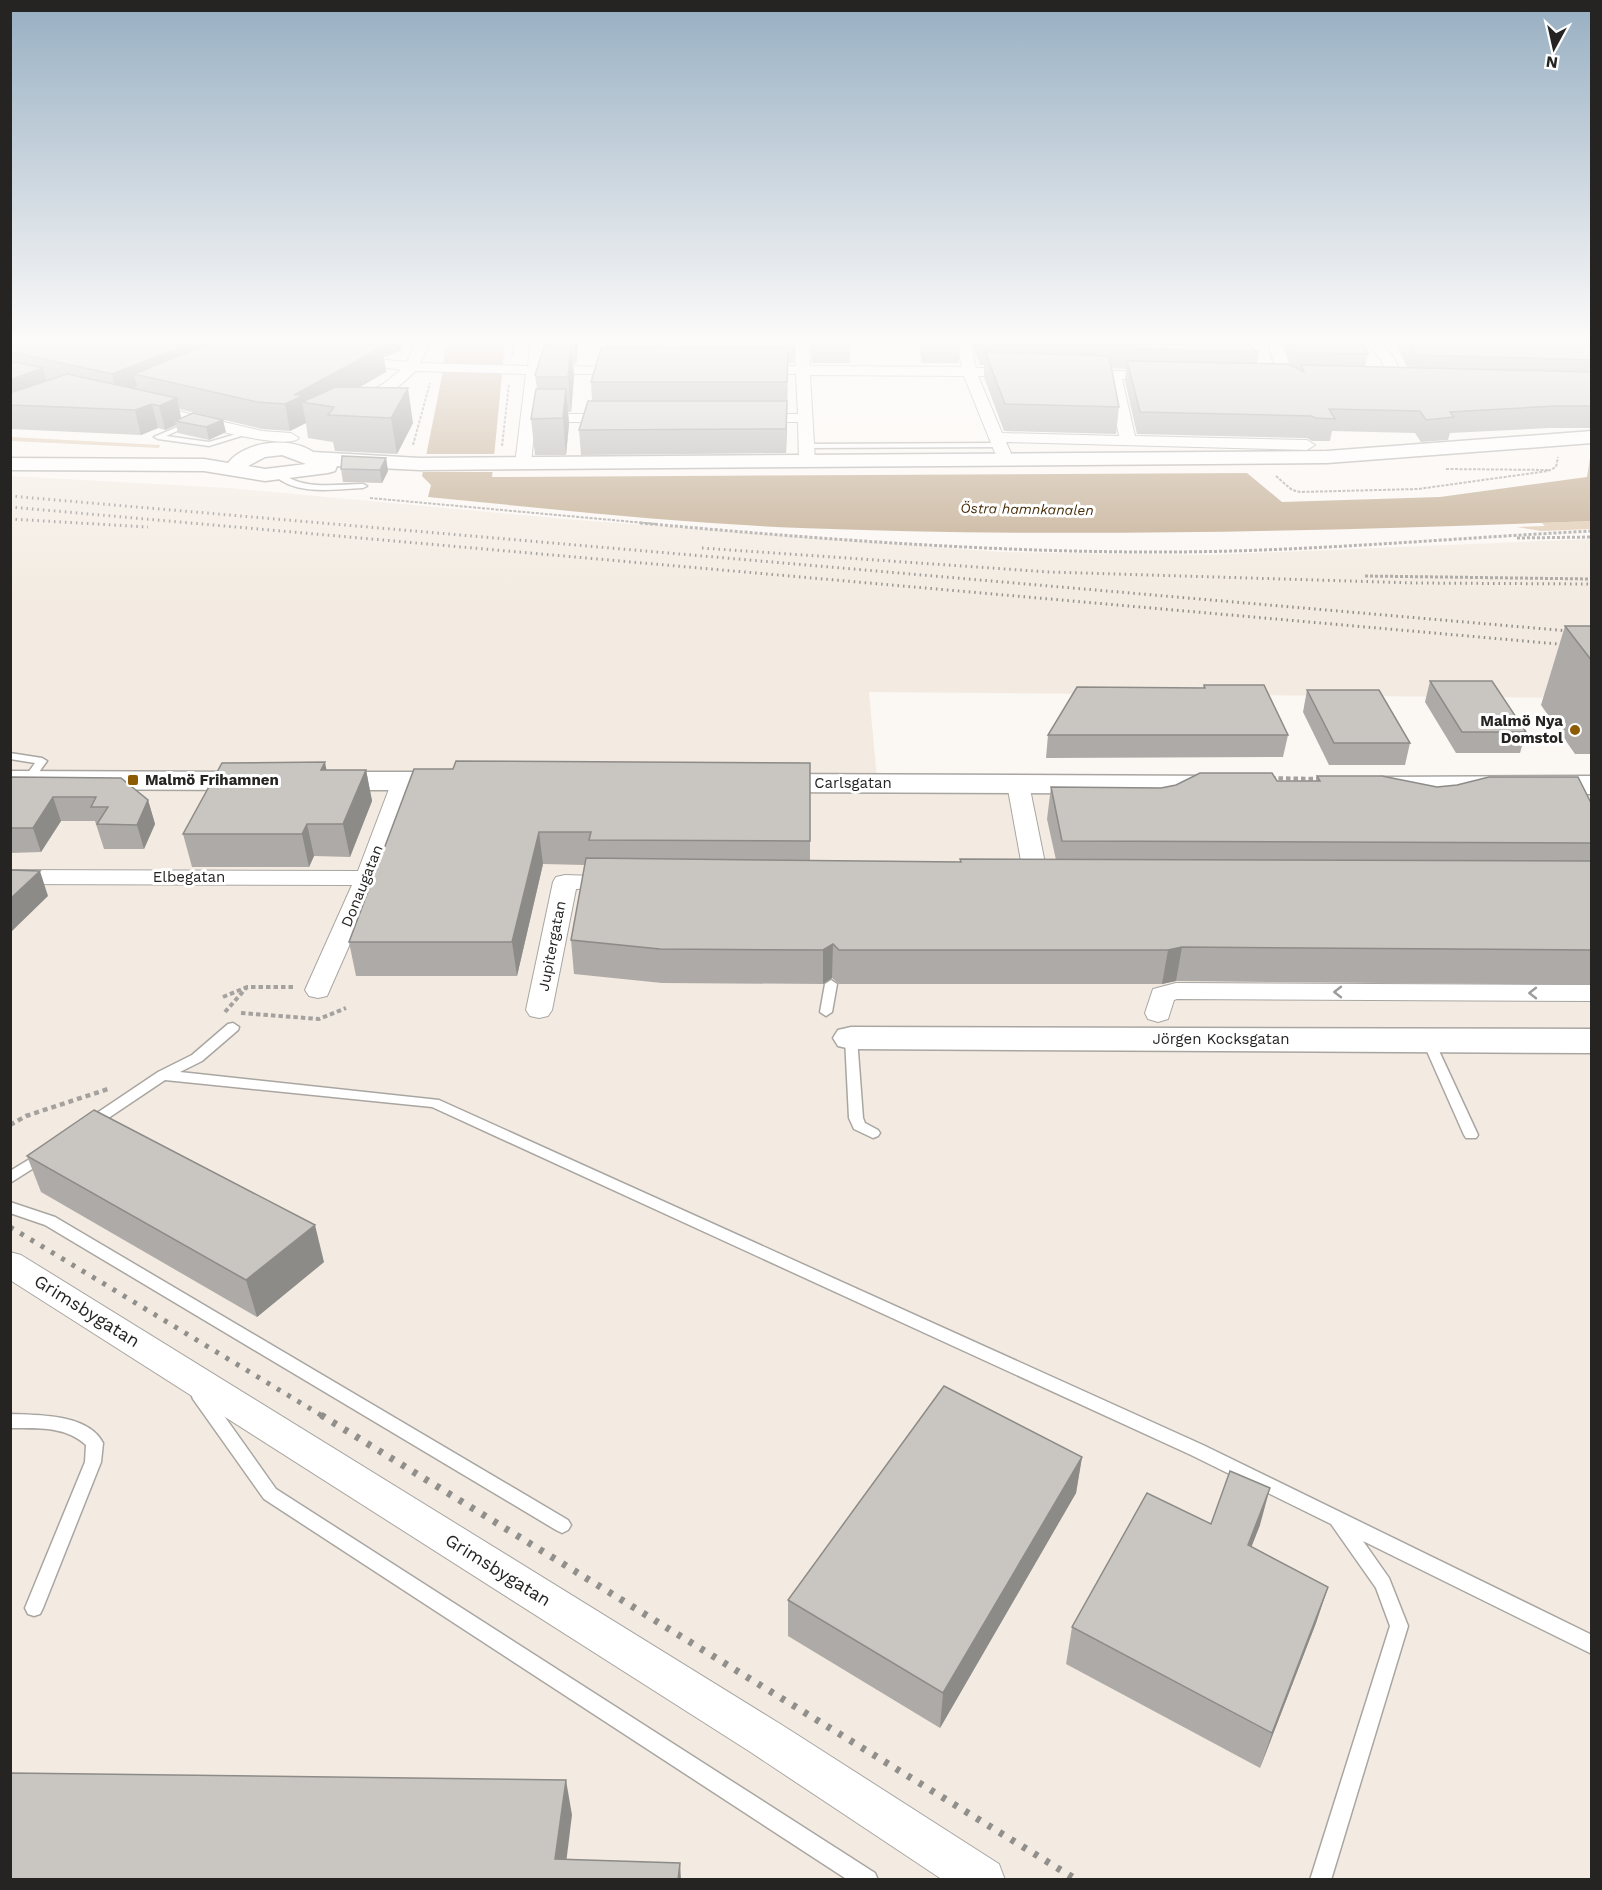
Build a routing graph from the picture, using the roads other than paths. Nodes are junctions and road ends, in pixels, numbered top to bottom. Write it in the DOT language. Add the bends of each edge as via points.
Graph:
graph roads {
  1 [pos="169,432"];
  2 [pos="230,432"];
  3 [pos="526,432"];
  4 [pos="806,432"];
  5 [pos="994,432"];
  6 [pos="1126,432"];
  7 [pos="1592,437"];
  8 [pos="1128,440"];
  9 [pos="258,443"];
  10 [pos="1307,445"];
  11 [pos="1000,447"];
  12 [pos="10,448"];
  13 [pos="807,454"];
  14 [pos="10,458"];
  15 [pos="296,460"];
  16 [pos="119,463"];
  17 [pos="10,464"];
  18 [pos="523,464"];
  19 [pos="238,469"];
  20 [pos="363,486"];
  21 [pos="10,756"];
  22 [pos="403,781"];
  23 [pos="19,782"];
  24 [pos="477,782"];
  25 [pos="735,783"];
  26 [pos="1018,784"];
  27 [pos="1252,785"];
  28 [pos="1592,785"];
  29 [pos="1357,786"];
  30 [pos="10,877"];
  31 [pos="367,878"];
  32 [pos="636,882"];
  33 [pos="1037,883"];
  34 [pos="831,984"];
  35 [pos="318,990"];
  36 [pos="1592,993"];
  37 [pos="540,1010"];
  38 [pos="826,1012"];
  39 [pos="1158,1013"];
  40 [pos="233,1027"];
  41 [pos="851,1038"];
  42 [pos="1428,1040"];
  43 [pos="1592,1041"];
  44 [pos="163,1075"];
  45 [pos="77,1133"];
  46 [pos="873,1133"];
  47 [pos="1471,1135"];
  48 [pos="58,1146"];
  49 [pos="10,1178"];
  50 [pos="10,1207"];
  51 [pos="10,1263"];
  52 [pos="183,1371"];
  53 [pos="10,1421"];
  54 [pos="1337,1519"];
  55 [pos="562,1525"];
  56 [pos="34,1608"];
  57 [pos="1592,1645"];
  58 [pos="868,1880"];
  59 [pos="983,1880"];
  60 [pos="1320,1880"];
  1 -- 9 [label="lane" via="158,437 209,444 236,438"];
  2 -- 9 [label="street"];
  3 -- 18 [label="street"];
  4 -- 13 [label="street"];
  5 -- 11 [label="street"];
  6 -- 8 [label="street"];
  7 -- 11 [label="main road" via="1375,457"];
  8 -- 10 [label="street"];
  8 -- 11 [label="street"];
  9 -- 12 [label="main road" via="195,455"];
  9 -- 15 [label="main road" via="291,450"];
  9 -- 19 [label="main road" via="237,464"];
  11 -- 13 [label="main road"];
  13 -- 18 [label="main road"];
  14 -- 16 [label="main road"];
  15 -- 18 [label="main road" via="499,460"];
  15 -- 19 [label="main road" via="251,474"];
  15 -- 20 [label="lane"];
  16 -- 17 [label="main road"];
  16 -- 19 [label="main road"];
  21 -- 23 [label="lane" via="42,761"];
  22 -- 23 [label="main road"];
  22 -- 24 [label="main road"];
  22 -- 31 [label="street, Donaugatan"];
  25 -- 26 [label="main road, Carlsgatan"];
  26 -- 27 [label="main road, Carlsgatan"];
  26 -- 33 [label="street"];
  28 -- 29 [label="main road"];
  30 -- 31 [label="street, Elbegatan"];
  31 -- 35 [label="street, Donaugatan"];
  32 -- 37 [label="street, Jupitergatan" via="565,882"];
  34 -- 38 [label="lane"];
  36 -- 39 [label="street, Jörgen Kocksgatan, one-way" via="1176,991 1161,995"];
  40 -- 44 [label="lane" via="197,1058"];
  41 -- 42 [label="main road, Jörgen Kocksgatan"];
  41 -- 46 [label="lane" via="856,1118 859,1126"];
  42 -- 43 [label="main road, Jörgen Kocksgatan"];
  42 -- 47 [label="lane"];
  44 -- 45 [label="lane"];
  44 -- 54 [label="lane" via="434,1103 1197,1450"];
  48 -- 49 [label="lane"];
  50 -- 55 [label="lane" via="50,1221"];
  51 -- 52 [label="street, Grimsbygatan"];
  52 -- 58 [label="lane" via="270,1494"];
  52 -- 59 [label="street, Grimsbygatan" via="756,1732"];
  53 -- 56 [label="lane" via="65,1425 88,1434 95,1443 93,1462"];
  54 -- 57 [label="lane"];
  54 -- 60 [label="lane" via="1383,1584 1399,1626"];
}
